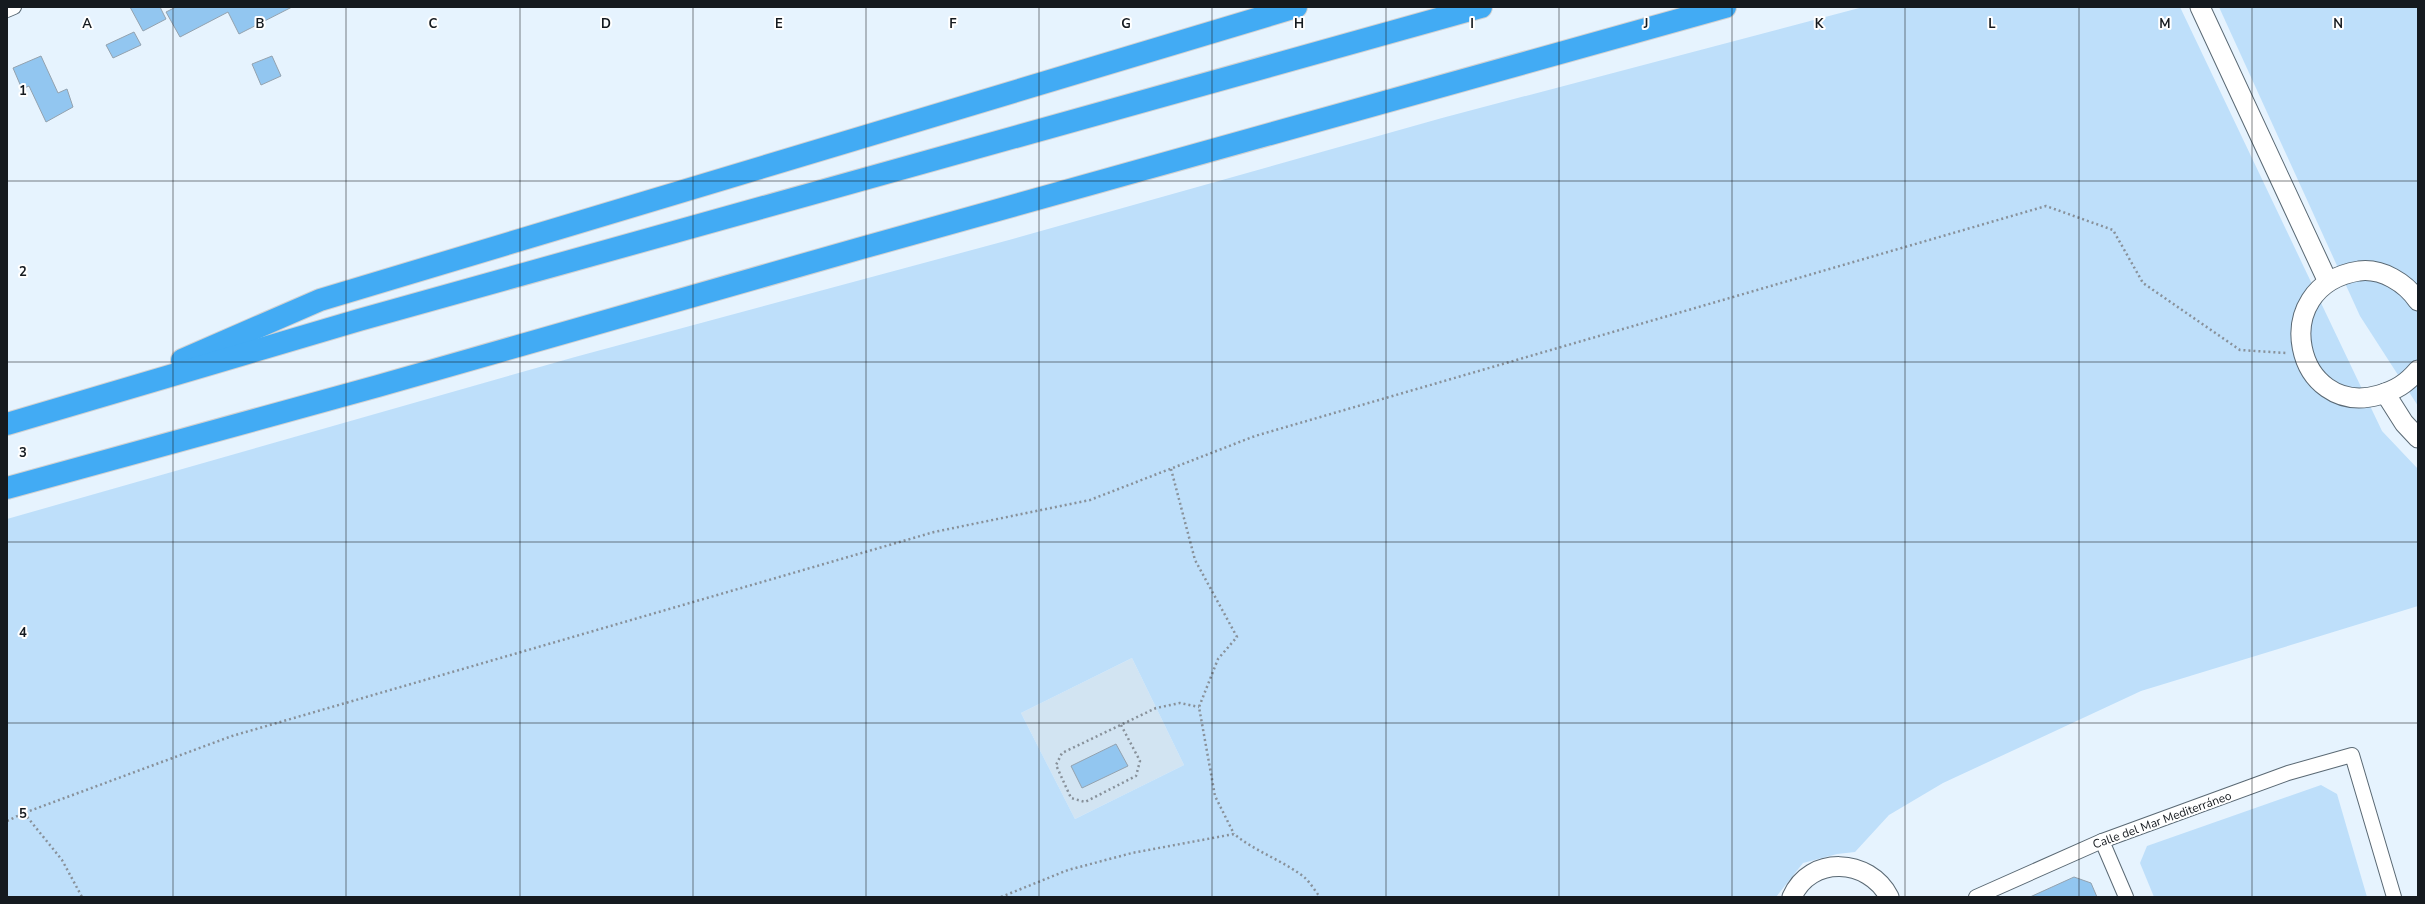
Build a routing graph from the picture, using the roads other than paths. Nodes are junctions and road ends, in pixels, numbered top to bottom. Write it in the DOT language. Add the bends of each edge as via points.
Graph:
graph roads {
  1 [pos="14,7"];
  2 [pos="1296,7"];
  3 [pos="1481,7"];
  4 [pos="1724,7"];
  5 [pos="2200,7"];
  6 [pos="7,10"];
  7 [pos="2328,282"];
  8 [pos="2418,302"];
  9 [pos="2418,370"];
  10 [pos="2394,390"];
  11 [pos="89,400"];
  12 [pos="7,424"];
  13 [pos="2418,427"];
  14 [pos="2418,438"];
  15 [pos="7,488"];
  16 [pos="2102,841"];
  17 [pos="1792,897"];
  18 [pos="1889,897"];
  19 [pos="1976,897"];
  20 [pos="2126,897"];
  21 [pos="2394,897"];
  1 -- 6 [label="street"];
  2 -- 11 [label="highway" via="320,300"];
  3 -- 11 [label="highway" via="359,320"];
  4 -- 15 [label="highway"];
  5 -- 7 [label="main road"];
  7 -- 8 [label="main road" via="2363,270 2382,273 2399,281 2413,293"];
  7 -- 10 [label="main road" via="2313,296 2303,314 2299,334 2302,354 2312,372 2326,387 2344,396 2365,399"];
  9 -- 10 [label="main road"];
  10 -- 13 [label="main road"];
  10 -- 14 [label="main road" via="2404,423"];
  11 -- 12 [label="highway"];
  16 -- 19 [label="street, Calle del Mar Mediterráneo"];
  16 -- 20 [label="street"];
  16 -- 21 [label="street, Calle del Mar Mediterráneo" via="2288,773 2352,755"];
  17 -- 18 [label="main road" via="1804,880 1816,872 1830,867 1845,866 1862,870 1877,881"];
}
